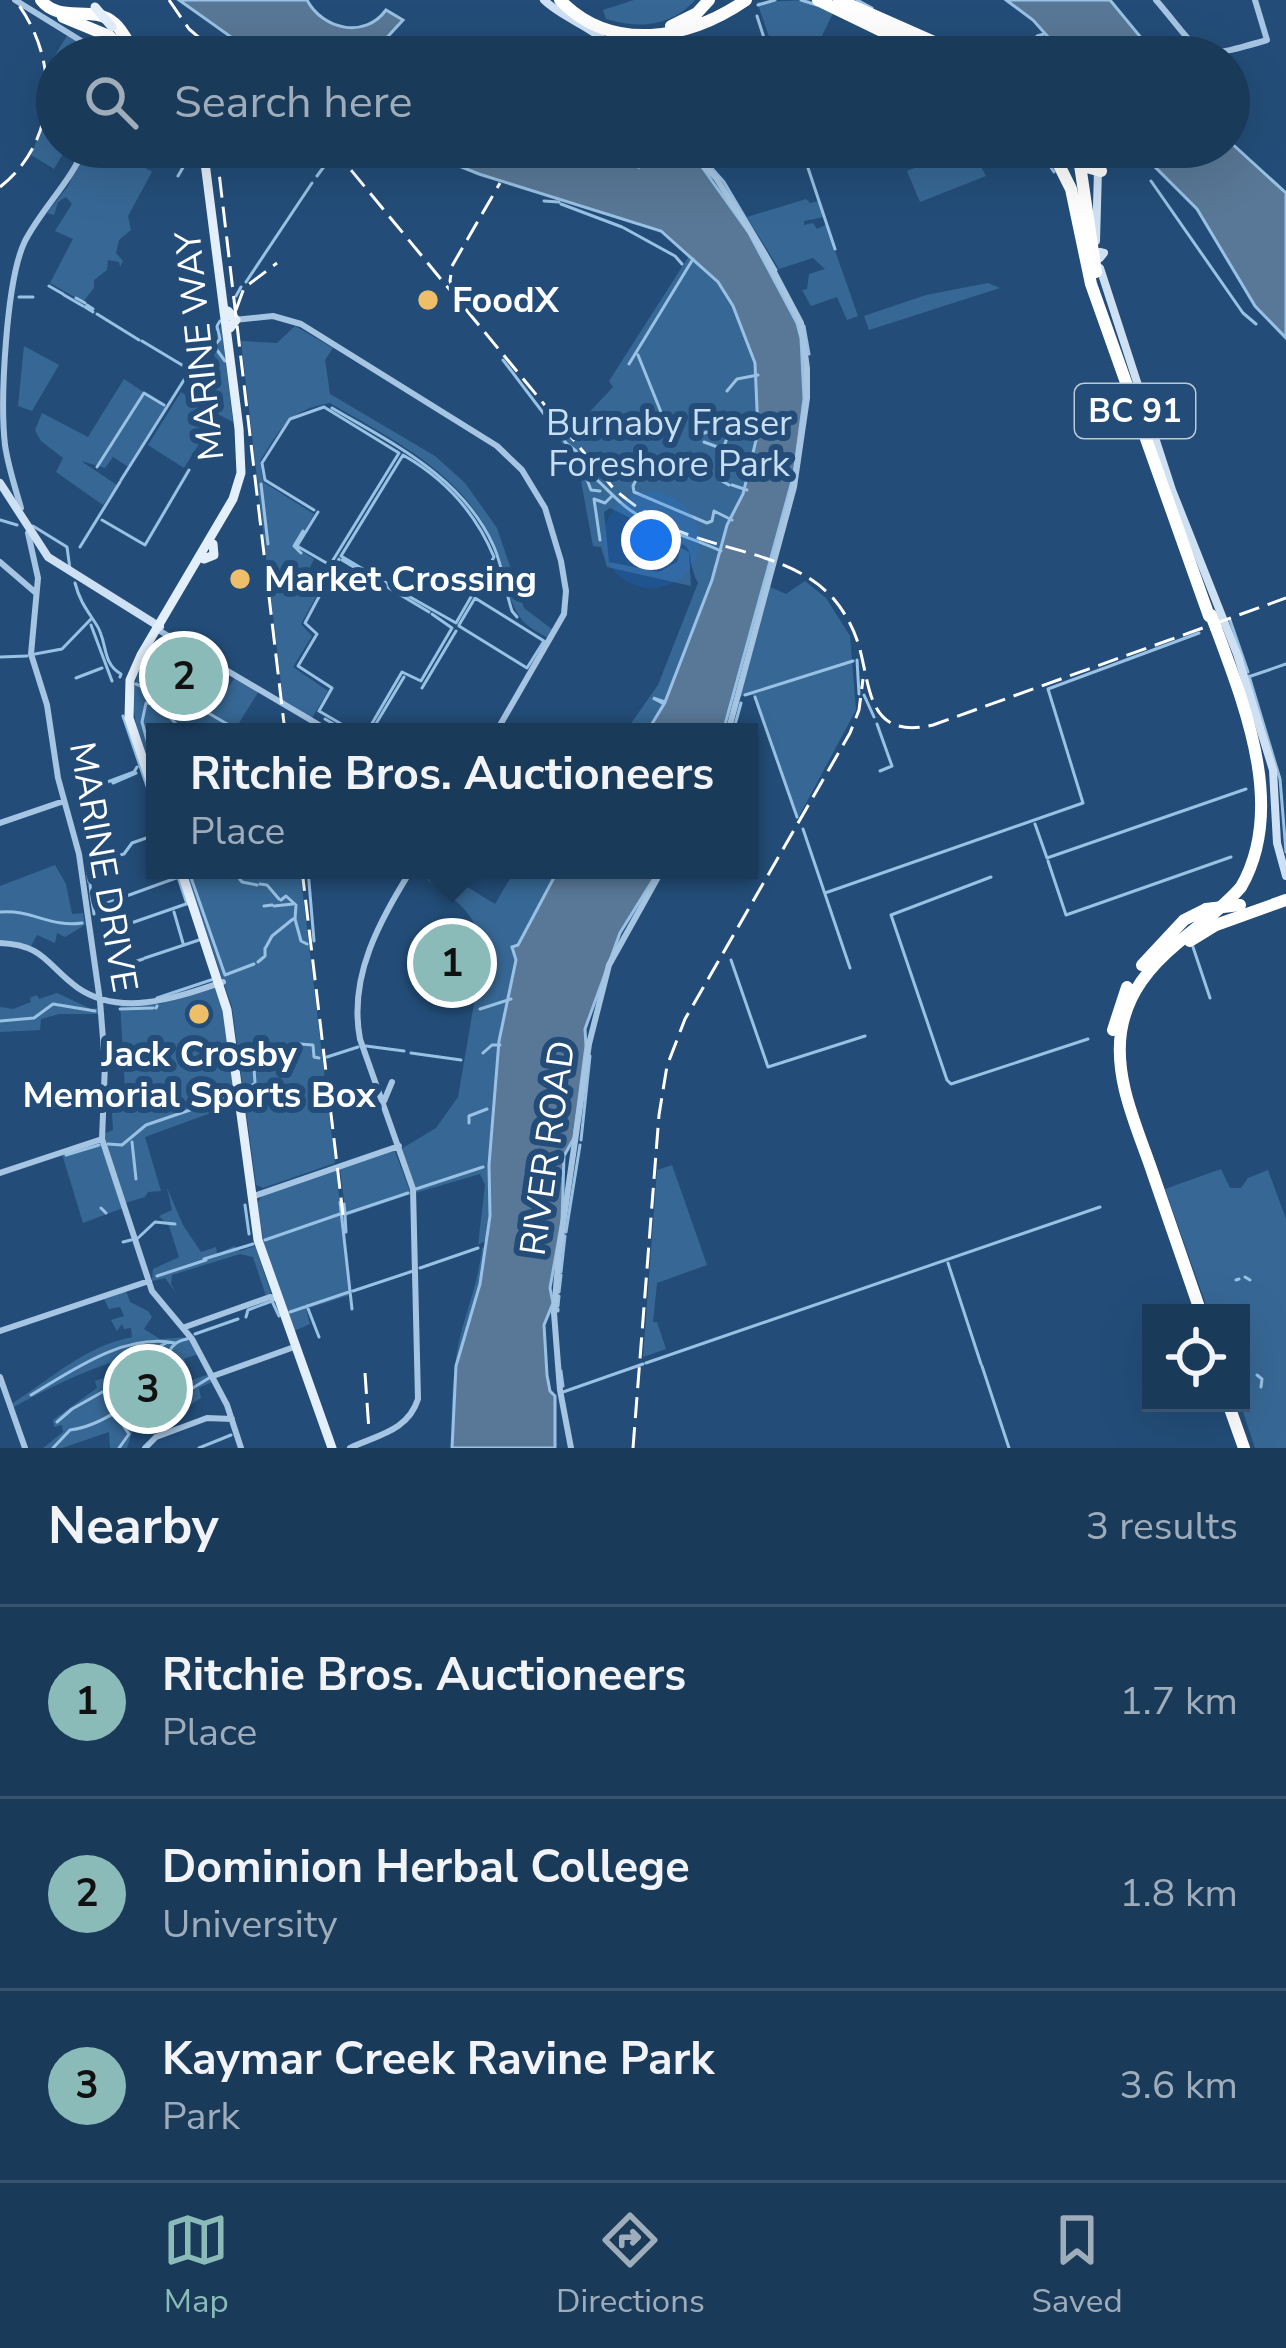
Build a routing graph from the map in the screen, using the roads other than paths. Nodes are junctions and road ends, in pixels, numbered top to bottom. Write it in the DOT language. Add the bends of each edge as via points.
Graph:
graph roads {
  1 [pos="15,0"];
  2 [pos="42,0"];
  3 [pos="73,0"];
  4 [pos="544,0"];
  5 [pos="563,0"];
  6 [pos="699,0"];
  7 [pos="709,0"];
  8 [pos="746,0"];
  9 [pos="757,0"];
  10 [pos="819,0"];
  11 [pos="1156,0"];
  12 [pos="1256,0"];
  13 [pos="94,3"];
  14 [pos="845,5"];
  15 [pos="67,25"];
  16 [pos="602,25"];
  17 [pos="669,33"];
  18 [pos="77,36"];
  19 [pos="109,36"];
  20 [pos="118,36"];
  21 [pos="124,36"];
  22 [pos="124,36"];
  23 [pos="598,36"];
  24 [pos="895,36"];
  25 [pos="901,36"];
  26 [pos="920,36"];
  27 [pos="1189,36"];
  28 [pos="1250,45"];
  29 [pos="76,168"];
  30 [pos="208,168"];
  31 [pos="706,168"];
  32 [pos="1057,168"];
  33 [pos="1068,168"];
  34 [pos="1078,168"];
  35 [pos="1082,168"];
  36 [pos="1082,168"];
  37 [pos="1092,168"];
  38 [pos="1090,180"];
  39 [pos="1107,292"];
  40 [pos="230,320"];
  41 [pos="1113,337"];
  42 [pos="3,372"];
  43 [pos="0,487"];
  44 [pos="15,499"];
  45 [pos="21,508"];
  46 [pos="24,521"];
  47 [pos="207,544"];
  48 [pos="37,552"];
  49 [pos="0,562"];
  50 [pos="34,588"];
  51 [pos="1212,622"];
  52 [pos="158,627"];
  53 [pos="316,723"];
  54 [pos="501,723"];
  55 [pos="730,723"];
  56 [pos="146,767"];
  57 [pos="64,801"];
  58 [pos="0,823"];
  59 [pos="1278,837"];
  60 [pos="1286,864"];
  61 [pos="1286,876"];
  62 [pos="185,879"];
  63 [pos="406,879"];
  64 [pos="657,879"];
  65 [pos="1286,898"];
  66 [pos="0,943"];
  67 [pos="219,983"];
  68 [pos="96,993"];
  69 [pos="1120,1048"];
  70 [pos="370,1069"];
  71 [pos="1117,1073"];
  72 [pos="392,1082"];
  73 [pos="385,1104"];
  74 [pos="102,1139"];
  75 [pos="397,1145"];
  76 [pos="0,1173"];
  77 [pos="254,1196"];
  78 [pos="149,1281"];
  79 [pos="275,1295"];
  80 [pos="1196,1304"];
  81 [pos="1196,1304"];
  82 [pos="184,1327"];
  83 [pos="0,1331"];
  84 [pos="298,1348"];
  85 [pos="213,1376"];
  86 [pos="0,1377"];
  87 [pos="1233,1412"];
  88 [pos="410,1415"];
  89 [pos="232,1420"];
  90 [pos="331,1447"];
  91 [pos="25,1448"];
  92 [pos="145,1448"];
  93 [pos="241,1448"];
  94 [pos="350,1448"];
  95 [pos="571,1448"];
  96 [pos="1245,1448"];
  1 -- 15 [label="street"];
  2 -- 3 [label="highway" via="60,10"];
  2 -- 15 [label="highway"];
  2 -- 21 [label="highway" via="56,12 106,18"];
  4 -- 23 [label="main road"];
  5 -- 16 [label="highway"];
  5 -- 17 [label="highway" via="613,33"];
  6 -- 16 [label="highway" via="656,28"];
  7 -- 16 [label="highway" via="658,30"];
  8 -- 17 [label="highway"];
  9 -- 17 [label="highway"];
  10 -- 14 [label="highway"];
  10 -- 24 [label="highway"];
  11 -- 27 [label="street"];
  12 -- 28 [label="street" via="1267,40"];
  13 -- 20 [label="main road, bridge"];
  13 -- 22 [label="main road"];
  14 -- 25 [label="highway"];
  14 -- 26 [label="highway"];
  15 -- 18 [label="street"];
  15 -- 19 [label="highway"];
  29 -- 42 [label="street" via="23,246"];
  30 -- 40 [label="main road, MARINE WAY"];
  31 -- 55 [label="street" via="800,323 807,369 796,477"];
  32 -- 38 [label="highway"];
  33 -- 41 [label="highway, BC 91"];
  34 -- 38 [label="highway, BC 91"];
  35 -- 38 [label="highway"];
  36 -- 38 [label="highway"];
  37 -- 38 [label="main road"];
  38 -- 39 [label="main road"];
  38 -- 39 [label="main road"];
  38 -- 41 [label="highway"];
  38 -- 51 [label="highway, BC 91" via="1091,284"];
  39 -- 59 [label="main road" via="1274,770"];
  40 -- 47 [label="main road, MARINE WAY" via="245,468 236,505"];
  40 -- 54 [label="street" via="286,318 505,452 530,481 556,538 564,590 554,634"];
  41 -- 51 [label="highway, BC 91"];
  42 -- 44 [label="street"];
  43 -- 44 [label="main road"];
  43 -- 48 [label="main road"];
  44 -- 45 [label="street"];
  44 -- 46 [label="main road"];
  45 -- 46 [label="main road"];
  46 -- 48 [label="main road"];
  47 -- 52 [label="main road, MARINE WAY"];
  47 -- 52 [label="main road, MARINE WAY" via="214,555"];
  48 -- 50 [label="street, MARINE DRIVE"];
  48 -- 52 [label="main road"];
  49 -- 50 [label="street"];
  50 -- 57 [label="street, MARINE DRIVE" via="31,651"];
  51 -- 69 [label="highway, BC 91" via="1267,766 1270,827 1244,884 1142,978"];
  51 -- 71 [label="highway, BC 91" via="1262,763 1264,827 1236,885 1135,980 1117,1028"];
  52 -- 53 [label="street"];
  52 -- 56 [label="main road, MARINE WAY" via="135,667 128,700"];
  57 -- 58 [label="street"];
  57 -- 68 [label="street, MARINE DRIVE" via="79,854"];
  59 -- 60 [label="main road"];
  59 -- 61 [label="main road"];
  62 -- 67 [label="main road"];
  63 -- 70 [label="street" via="367,951 357,1024"];
  64 -- 95 [label="street, RIVER ROAD" via="609,964 589,1044 554,1320"];
  65 -- 69 [label="highway" via="1216,925 1164,959 1135,998"];
  65 -- 71 [label="highway, bridge" via="1206,909 1178,926 1126,989 1113,1036"];
  66 -- 68 [label="street" via="38,951"];
  67 -- 68 [label="street" via="163,1003"];
  67 -- 77 [label="main road" via="233,1027"];
  68 -- 74 [label="street, MARINE DRIVE" via="105,1064"];
  69 -- 80 [label="highway, BC 91" via="1125,1090"];
  70 -- 73 [label="street"];
  70 -- 75 [label="street"];
  71 -- 81 [label="highway, BC 91"];
  72 -- 73 [label="street"];
  73 -- 75 [label="street"];
  74 -- 76 [label="street"];
  74 -- 78 [label="street, MARINE DRIVE"];
  75 -- 77 [label="street"];
  75 -- 88 [label="street" via="416,1220 417,1397"];
  77 -- 79 [label="main road"];
  78 -- 82 [label="street, MARINE DRIVE"];
  78 -- 83 [label="street"];
  79 -- 82 [label="street"];
  79 -- 84 [label="main road"];
  82 -- 85 [label="street, MARINE DRIVE"];
  84 -- 85 [label="street"];
  84 -- 90 [label="main road"];
  85 -- 89 [label="street, MARINE DRIVE"];
  86 -- 91 [label="street"];
  87 -- 96 [label="highway"];
  88 -- 90 [label="street"];
  88 -- 94 [label="street"];
  89 -- 92 [label="street" via="207,1418"];
  89 -- 93 [label="street, MARINE DRIVE"];
}
